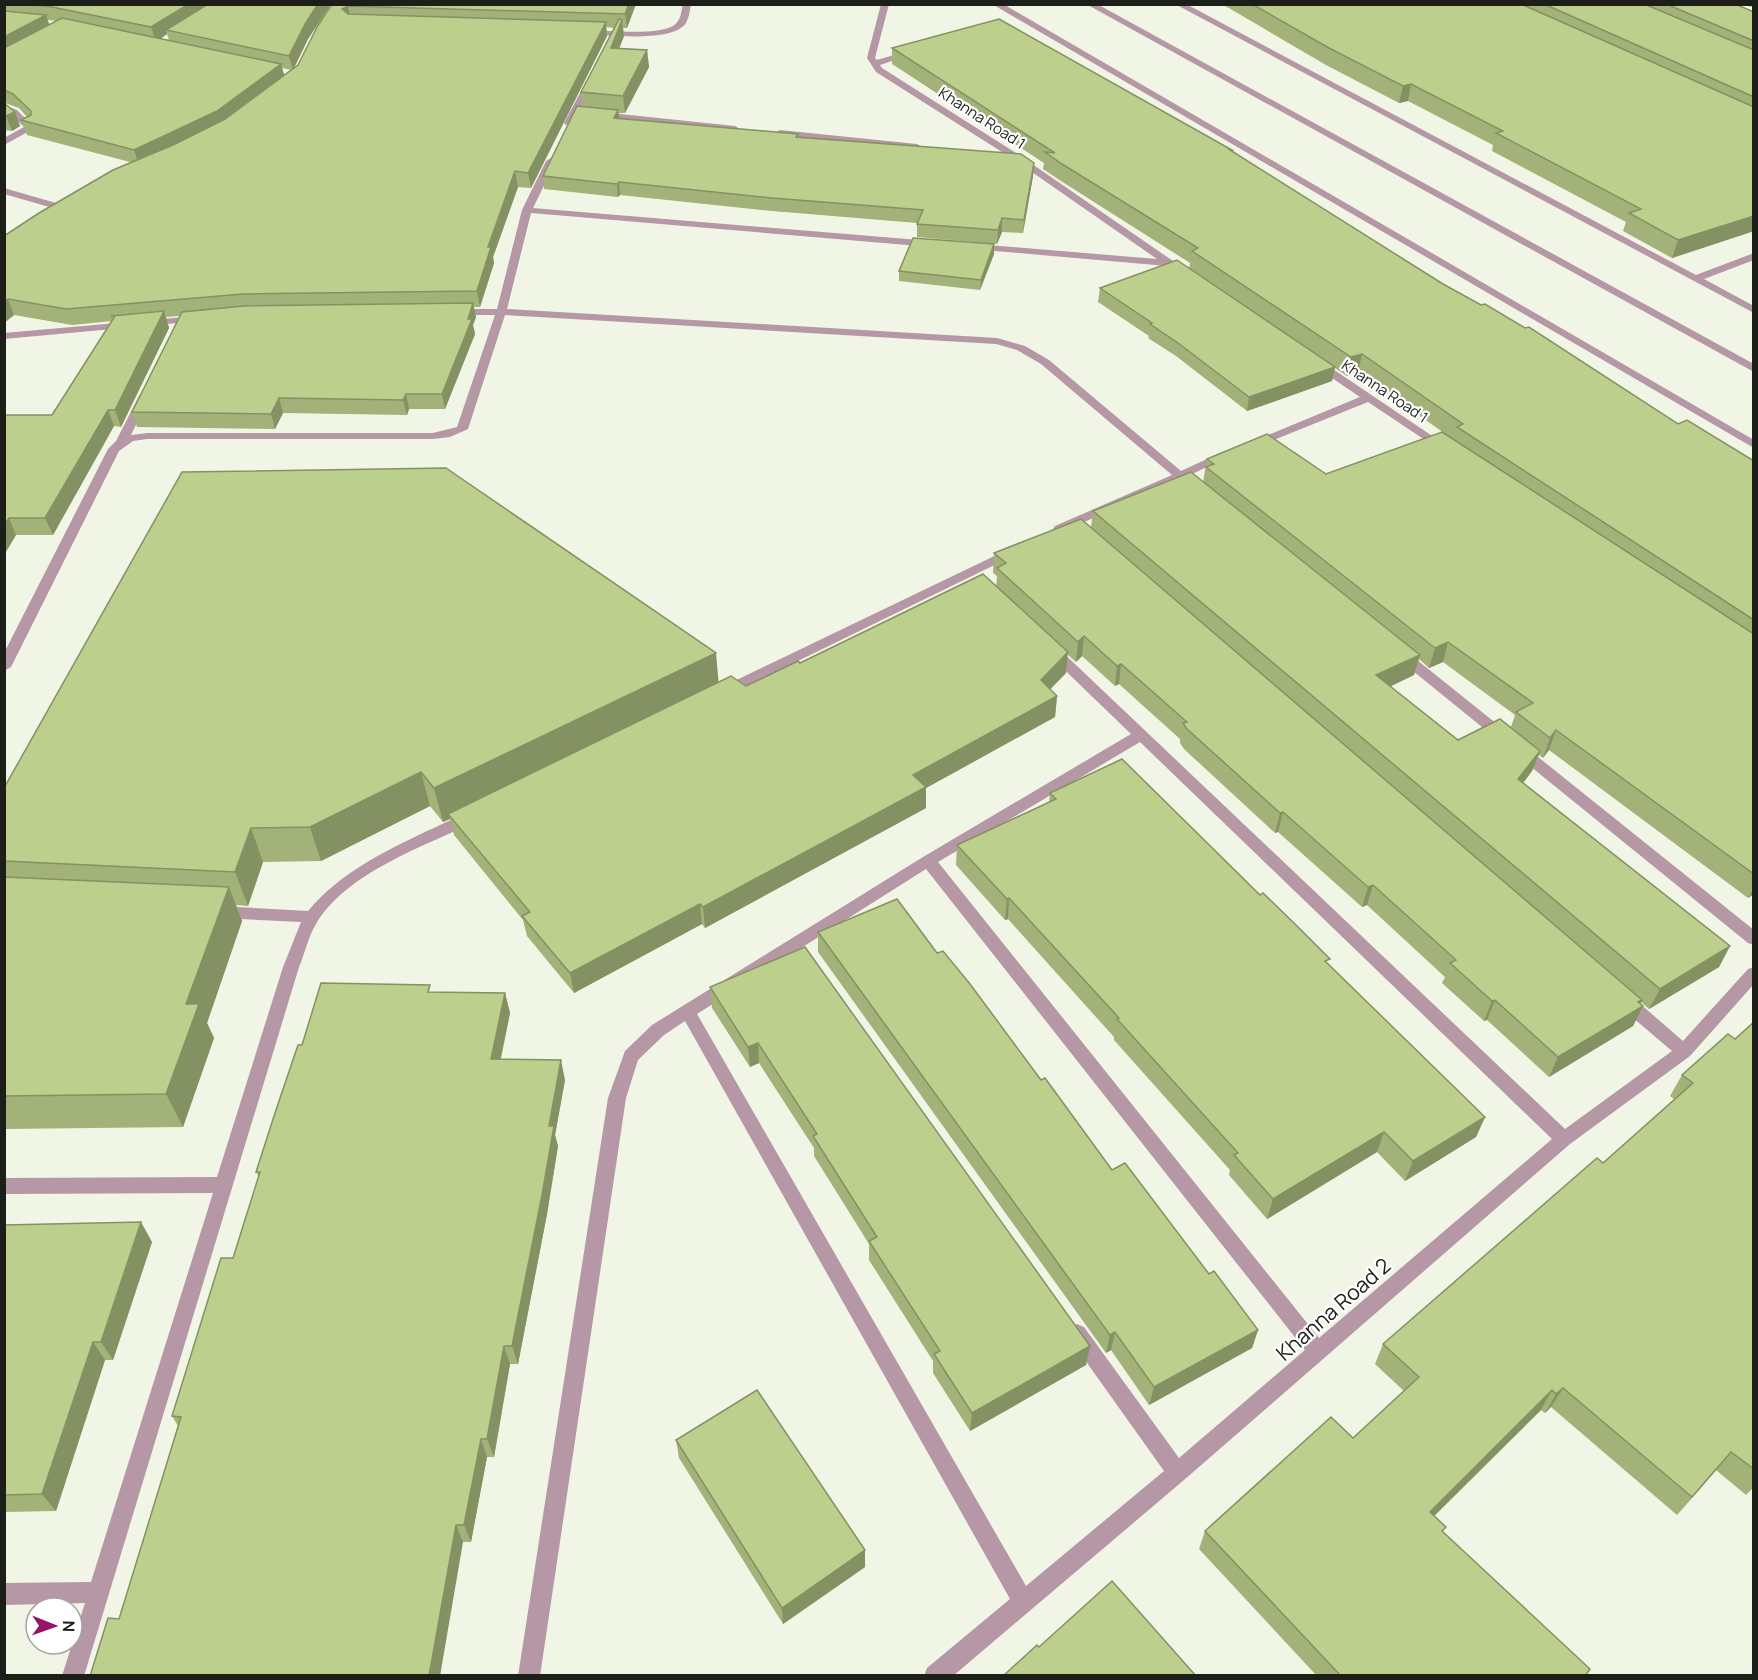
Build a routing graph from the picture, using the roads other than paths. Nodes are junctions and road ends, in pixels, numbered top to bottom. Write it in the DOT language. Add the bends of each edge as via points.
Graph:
graph roads {
  1 [pos="687,4"];
  2 [pos="885,4"];
  3 [pos="996,4"];
  4 [pos="1090,4"];
  5 [pos="1179,4"];
  6 [pos="1727,4"];
  7 [pos="1736,4"];
  8 [pos="1754,5"];
  9 [pos="1754,15"];
  10 [pos="582,32"];
  11 [pos="926,49"];
  12 [pos="873,64"];
  13 [pos="595,73"];
  14 [pos="4,108"];
  15 [pos="574,113"];
  16 [pos="741,129"];
  17 [pos="565,132"];
  18 [pos="765,132"];
  19 [pos="4,142"];
  20 [pos="932,148"];
  21 [pos="555,152"];
  22 [pos="992,154"];
  23 [pos="1016,157"];
  24 [pos="4,191"];
  25 [pos="67,209"];
  26 [pos="527,210"];
  27 [pos="946,245"];
  28 [pos="970,247"];
  29 [pos="1754,256"];
  30 [pos="1170,264"];
  31 [pos="1696,279"];
  32 [pos="1199,284"];
  33 [pos="1754,310"];
  34 [pos="501,312"];
  35 [pos="442,313"];
  36 [pos="204,318"];
  37 [pos="4,336"];
  38 [pos="1309,358"];
  39 [pos="1754,369"];
  40 [pos="146,391"];
  41 [pos="1368,398"];
  42 [pos="122,441"];
  43 [pos="1754,445"];
  44 [pos="1457,457"];
  45 [pos="1178,475"];
  46 [pos="1197,490"];
  47 [pos="1038,637"];
  48 [pos="1391,647"];
  49 [pos="4,667"];
  50 [pos="715,696"];
  51 [pos="1142,734"];
  52 [pos="482,812"];
  53 [pos="928,861"];
  54 [pos="205,912"];
  55 [pos="312,917"];
  56 [pos="1754,939"];
  57 [pos="799,942"];
  58 [pos="813,961"];
  59 [pos="1754,973"];
  60 [pos="1612,989"];
  61 [pos="687,1011"];
  62 [pos="1684,1051"];
  63 [pos="1563,1139"];
  64 [pos="225,1185"];
  65 [pos="4,1186"];
  66 [pos="1067,1318"];
  67 [pos="1318,1352"];
  68 [pos="1177,1473"];
  69 [pos="99,1592"];
  70 [pos="4,1594"];
  71 [pos="1023,1600"];
  72 [pos="73,1676"];
  73 [pos="529,1676"];
  74 [pos="935,1676"];
  1 -- 10 [label="street" via="683,21 675,28 614,38"];
  2 -- 12 [label="street" via="871,58"];
  3 -- 43 [label="street" via="1022,23"];
  4 -- 39 [label="street"];
  5 -- 31 [label="street"];
  6 -- 9 [label="street"];
  7 -- 8 [label="street"];
  11 -- 12 [label="street"];
  12 -- 23 [label="street, Khanna Road 1"];
  13 -- 15 [label="street"];
  14 -- 19 [label="street" via="30,128"];
  15 -- 16 [label="street"];
  15 -- 17 [label="street"];
  18 -- 20 [label="street"];
  21 -- 26 [label="street"];
  22 -- 23 [label="street"];
  23 -- 30 [label="street, Khanna Road 1"];
  24 -- 25 [label="street"];
  26 -- 27 [label="street"];
  26 -- 34 [label="street"];
  28 -- 30 [label="street"];
  29 -- 31 [label="street"];
  30 -- 32 [label="street, Khanna Road 1"];
  31 -- 33 [label="street"];
  34 -- 35 [label="street"];
  34 -- 42 [label="street" via="466,422 454,433 147,436"];
  34 -- 45 [label="street" via="997,342 1021,348 1045,362"];
  36 -- 37 [label="street" via="178,325"];
  38 -- 41 [label="street, Khanna Road 1"];
  40 -- 42 [label="street"];
  41 -- 44 [label="street, Khanna Road 1"];
  41 -- 45 [label="street"];
  42 -- 49 [label="street" via="114,448"];
  45 -- 46 [label="street"];
  45 -- 50 [label="street"];
  47 -- 51 [label="street"];
  48 -- 56 [label="street"];
  51 -- 53 [label="street"];
  51 -- 63 [label="street"];
  52 -- 55 [label="street" via="366,869 334,890"];
  53 -- 57 [label="street"];
  53 -- 67 [label="street"];
  54 -- 55 [label="street"];
  55 -- 64 [label="street" via="291,967"];
  57 -- 58 [label="street"];
  57 -- 61 [label="street"];
  59 -- 62 [label="street, Khanna Road 2"];
  60 -- 62 [label="street"];
  61 -- 71 [label="street"];
  61 -- 73 [label="street" via="658,1030 631,1056 617,1098"];
  62 -- 63 [label="street, Khanna Road 2"];
  63 -- 67 [label="street, Khanna Road 2"];
  64 -- 65 [label="street"];
  64 -- 69 [label="street"];
  66 -- 68 [label="street"];
  67 -- 68 [label="street, Khanna Road 2"];
  68 -- 71 [label="street, Khanna Road 2"];
  69 -- 70 [label="street"];
  69 -- 72 [label="street"];
  71 -- 74 [label="street, Khanna Road 2"];
}
